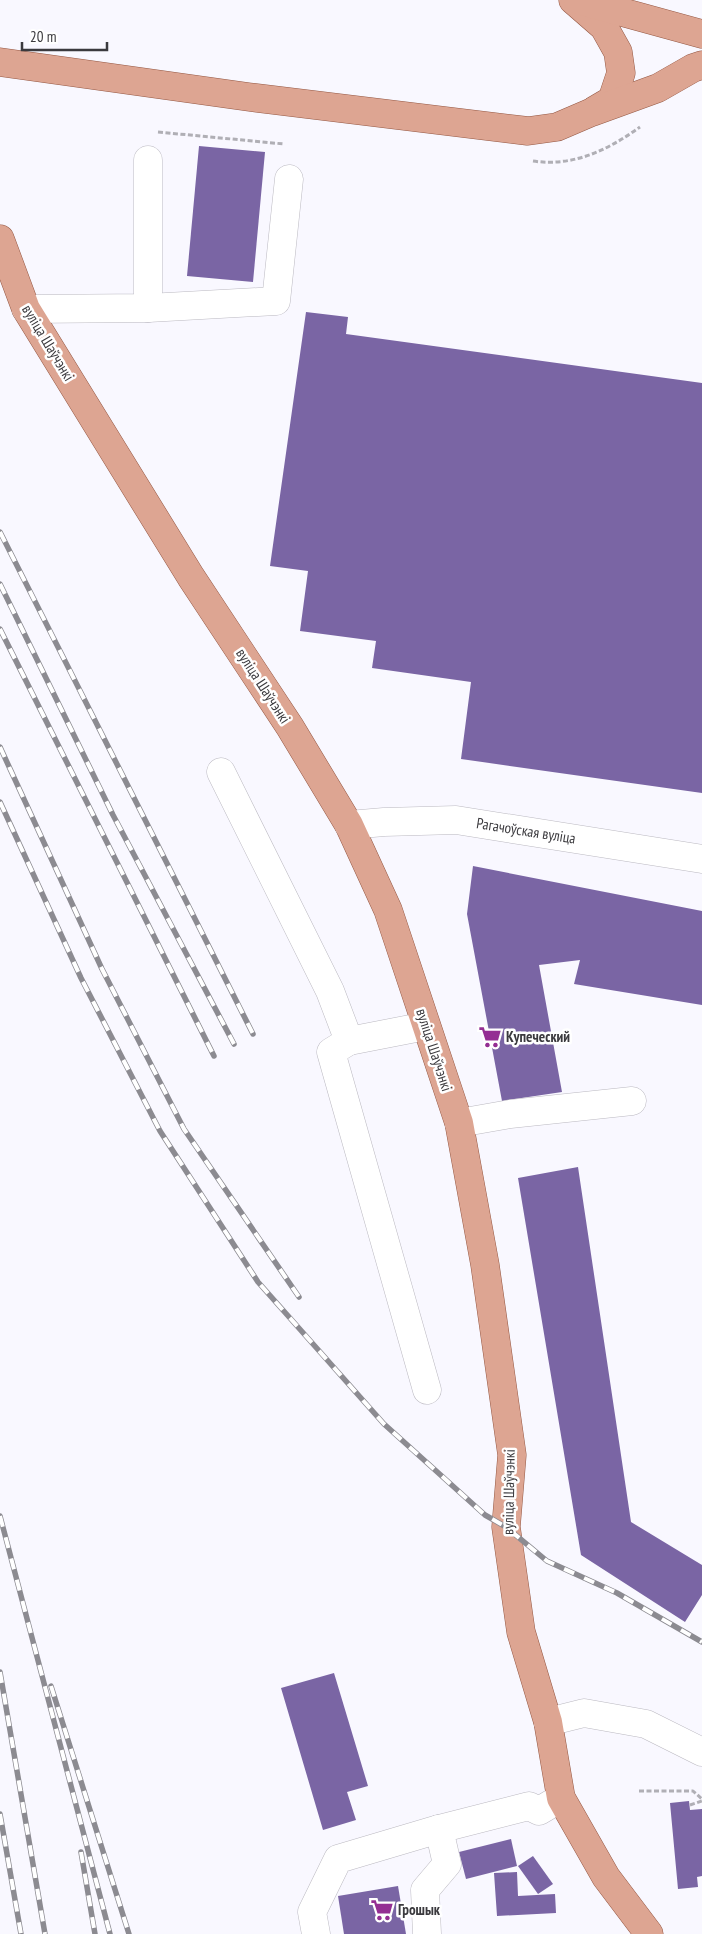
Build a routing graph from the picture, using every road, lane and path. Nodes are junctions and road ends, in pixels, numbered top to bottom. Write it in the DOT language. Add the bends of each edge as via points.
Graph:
graph roads {
  1 [pos="573,0"];
  2 [pos="578,0"];
  3 [pos="702,34"];
  4 [pos="0,62"];
  5 [pos="702,65"];
  6 [pos="592,112"];
  7 [pos="156,132"];
  8 [pos="284,144"];
  9 [pos="148,160"];
  10 [pos="289,179"];
  11 [pos="0,239"];
  12 [pos="148,308"];
  13 [pos="26,309"];
  14 [pos="221,772"];
  15 [pos="349,825"];
  16 [pos="702,859"];
  17 [pos="426,1026"];
  18 [pos="349,1041"];
  19 [pos="632,1101"];
  20 [pos="458,1123"];
  21 [pos="427,1390"];
  22 [pos="548,1722"];
  23 [pos="702,1752"];
  24 [pos="639,1791"];
  25 [pos="561,1798"];
  26 [pos="702,1800"];
  27 [pos="690,1805"];
  28 [pos="439,1829"];
  29 [pos="316,1934"];
  30 [pos="427,1934"];
  31 [pos="649,1934"];
  1 -- 6 [label="main road" via="604,27 618,52 621,73 612,100"];
  2 -- 3 [label="main road"];
  4 -- 6 [label="main road" via="528,131 557,127"];
  5 -- 6 [label="main road" via="658,88"];
  7 -- 8 [label="path"];
  9 -- 12 [label="street"];
  10 -- 12 [label="street" via="276,301"];
  11 -- 13 [label="main road, вуліца Шаўчэнкі"];
  12 -- 13 [label="street"];
  13 -- 15 [label="main road, вуліца Шаўчэнкі"];
  14 -- 18 [label="street" via="330,991"];
  15 -- 16 [label="street, Рагачоўская вуліца" via="456,820"];
  15 -- 17 [label="main road, вуліца Шаўчэнкі" via="388,910"];
  17 -- 18 [label="street"];
  17 -- 20 [label="main road, вуліца Шаўчэнкі"];
  18 -- 21 [label="street" via="331,1052"];
  19 -- 20 [label="street"];
  20 -- 22 [label="main road, вуліца Шаўчэнкі" via="485,1266 512,1455 506,1527 521,1632"];
  22 -- 23 [label="street" via="584,1713 646,1724"];
  22 -- 25 [label="main road, вуліца Шаўчэнкі"];
  24 -- 26 [label="path" via="693,1791"];
  25 -- 28 [label="street" via="539,1812 529,1806"];
  25 -- 31 [label="main road, вуліца Шаўчэнкі" via="606,1877"];
  26 -- 27 [label="path"];
  28 -- 29 [label="street" via="338,1858 312,1912"];
  28 -- 30 [label="street" via="447,1864 425,1890"];
}
